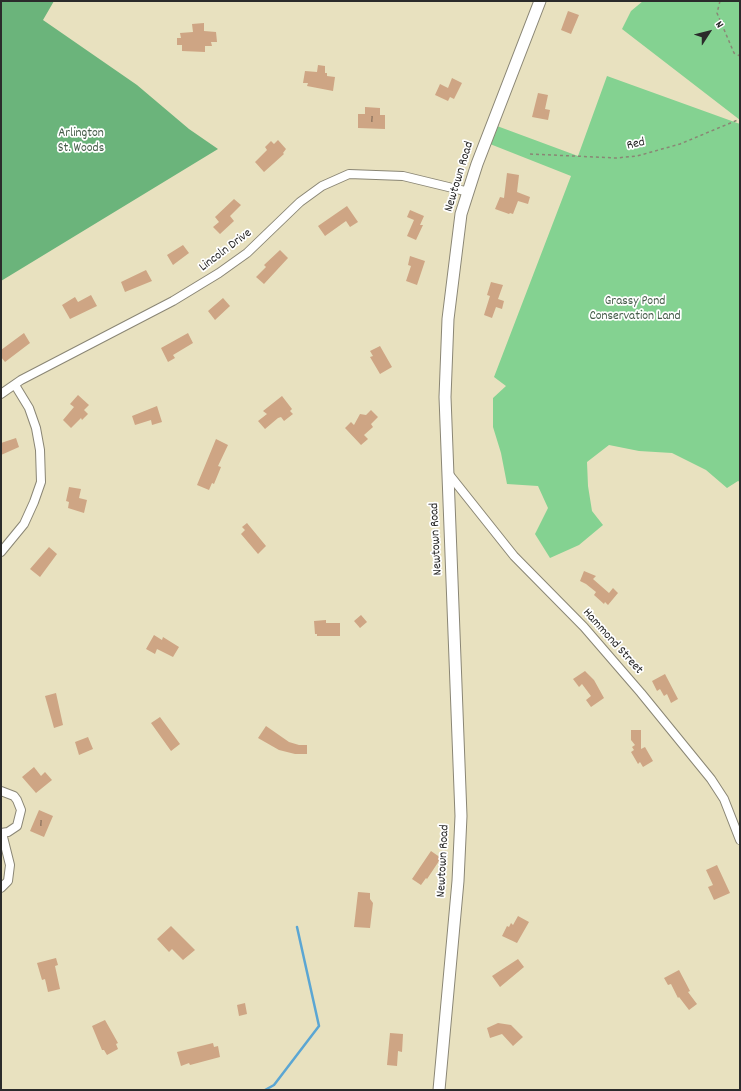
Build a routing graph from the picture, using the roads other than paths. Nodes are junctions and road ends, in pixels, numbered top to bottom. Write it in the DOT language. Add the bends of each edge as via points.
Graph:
graph roads {
  1 [pos="540,1"];
  2 [pos="469,192"];
  3 [pos="15,384"];
  4 [pos="1,394"];
  5 [pos="448,473"];
  6 [pos="1,552"];
  7 [pos="1,791"];
  8 [pos="2,833"];
  9 [pos="740,840"];
  10 [pos="1,888"];
  11 [pos="439,1090"];
  1 -- 2 [label="street, Newtown Road" via="477,164"];
  2 -- 3 [label="street, Lincoln Drive" via="403,176 349,174 322,186 300,202 246,253 219,273 174,301"];
  2 -- 5 [label="street, Newtown Road" via="461,214 448,319 445,397"];
  3 -- 4 [label="street, Lincoln Drive"];
  3 -- 6 [label="street" via="36,428 41,482 24,524"];
  5 -- 9 [label="street, Hammond Street" via="510,550 584,627 711,779 724,800"];
  5 -- 11 [label="street, Newtown Road" via="461,816 458,881"];
  7 -- 8 [label="street" via="14,796 21,810 17,826"];
  8 -- 10 [label="street" via="10,865 8,881"];
}
